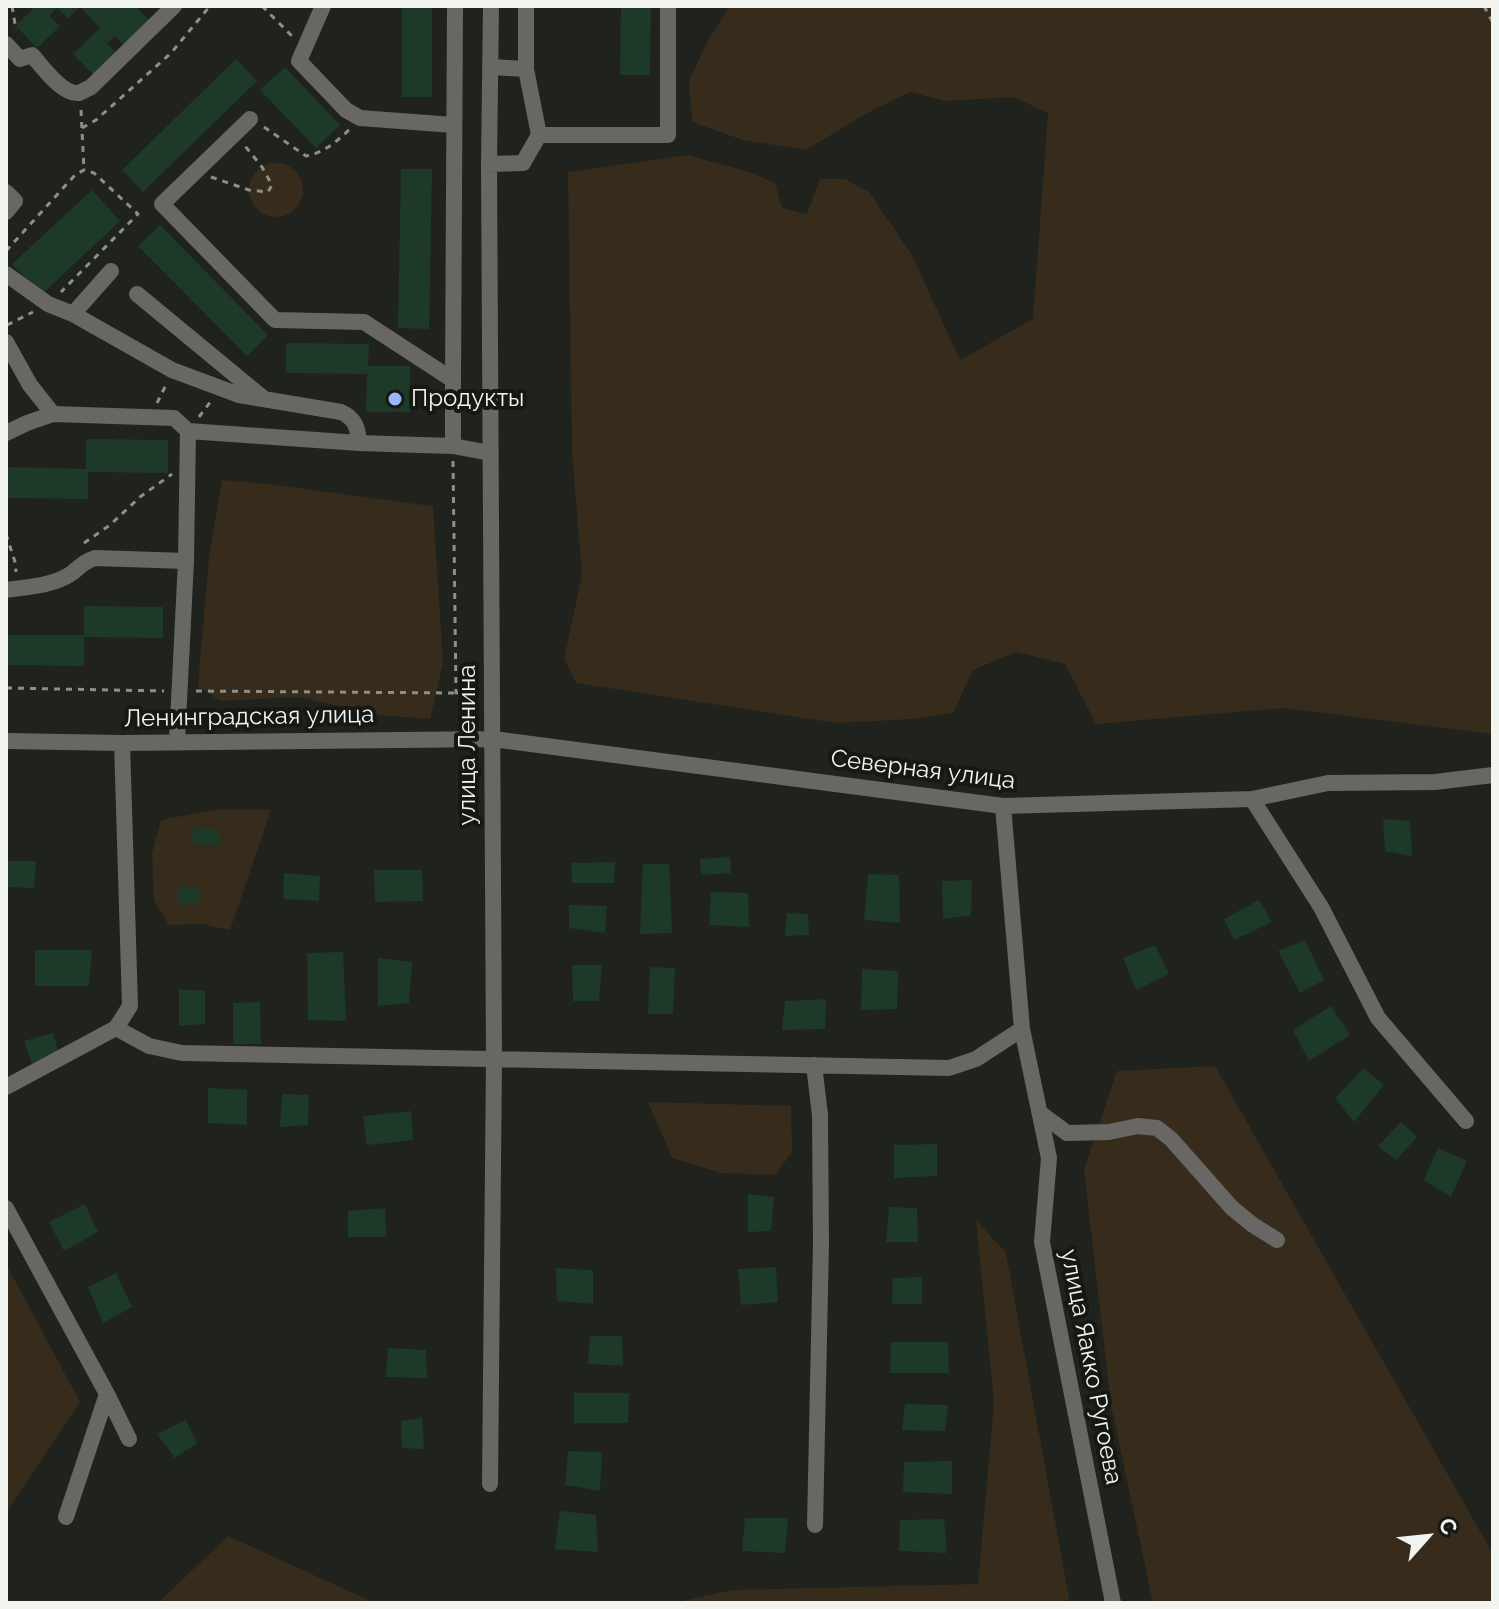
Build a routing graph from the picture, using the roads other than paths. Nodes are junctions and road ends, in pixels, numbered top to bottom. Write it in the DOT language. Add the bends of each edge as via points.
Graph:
graph roads {
  1 [pos="174,6"];
  2 [pos="323,6"];
  3 [pos="455,6"];
  4 [pos="491,6"];
  5 [pos="526,6"];
  6 [pos="668,6"];
  7 [pos="6,44"];
  8 [pos="490,67"];
  9 [pos="526,69"];
  10 [pos="250,119"];
  11 [pos="454,125"];
  12 [pos="539,135"];
  13 [pos="489,164"];
  14 [pos="6,192"];
  15 [pos="6,212"];
  16 [pos="111,271"];
  17 [pos="6,274"];
  18 [pos="137,294"];
  19 [pos="73,314"];
  20 [pos="6,342"];
  21 [pos="453,380"];
  22 [pos="265,399"];
  23 [pos="53,414"];
  24 [pos="188,431"];
  25 [pos="6,433"];
  26 [pos="359,443"];
  27 [pos="453,446"];
  28 [pos="490,453"];
  29 [pos="186,561"];
  30 [pos="12,589"];
  31 [pos="493,739"];
  32 [pos="6,741"];
  33 [pos="177,741"];
  34 [pos="122,743"];
  35 [pos="1493,775"];
  36 [pos="1252,799"];
  37 [pos="1003,806"];
  38 [pos="116,1028"];
  39 [pos="1022,1029"];
  40 [pos="494,1059"];
  41 [pos="814,1065"];
  42 [pos="6,1086"];
  43 [pos="1040,1113"];
  44 [pos="1466,1121"];
  45 [pos="6,1208"];
  46 [pos="1277,1240"];
  47 [pos="107,1394"];
  48 [pos="129,1439"];
  49 [pos="490,1484"];
  50 [pos="66,1517"];
  51 [pos="815,1525"];
  52 [pos="1113,1603"];
  1 -- 7 [label="street" via="80,93 56,82 32,55 20,59"];
  2 -- 11 [label="street" via="299,61 346,110 360,118"];
  3 -- 11 [label="street"];
  4 -- 8 [label="street, улица Ленина"];
  5 -- 9 [label="street"];
  6 -- 12 [label="street" via="668,135"];
  8 -- 9 [label="street"];
  8 -- 13 [label="street, улица Ленина"];
  9 -- 12 [label="street"];
  10 -- 21 [label="street" via="162,204 275,320 364,322"];
  11 -- 21 [label="street"];
  12 -- 13 [label="street" via="523,163"];
  13 -- 28 [label="street, улица Ленина"];
  14 -- 15 [label="street" via="15,201"];
  16 -- 19 [label="street"];
  17 -- 19 [label="street" via="48,304"];
  18 -- 22 [label="street"];
  19 -- 22 [label="street" via="172,370"];
  20 -- 23 [label="street"];
  21 -- 27 [label="street"];
  22 -- 26 [label="street" via="350,416"];
  23 -- 24 [label="street" via="174,418"];
  23 -- 25 [label="street"];
  24 -- 26 [label="street"];
  24 -- 29 [label="street"];
  26 -- 27 [label="street"];
  27 -- 28 [label="street"];
  28 -- 31 [label="street, улица Ленина"];
  29 -- 30 [label="street" via="95,558 52,583"];
  29 -- 33 [label="street"];
  31 -- 33 [label="street, Ленинградская улица"];
  31 -- 37 [label="street, Северная улица"];
  31 -- 40 [label="street, улица Ленина"];
  32 -- 34 [label="street, Ленинградская улица"];
  33 -- 34 [label="street, Ленинградская улица"];
  34 -- 38 [label="street" via="130,1006"];
  35 -- 36 [label="street, Северная улица" via="1435,782 1328,783"];
  36 -- 37 [label="street, Северная улица"];
  36 -- 44 [label="street" via="1321,907 1378,1018"];
  37 -- 39 [label="street, улица Яакко Ругоева"];
  38 -- 40 [label="street" via="149,1046 182,1053"];
  38 -- 42 [label="street"];
  39 -- 41 [label="street" via="976,1059 949,1068"];
  39 -- 43 [label="street, улица Яакко Ругоева"];
  40 -- 41 [label="street"];
  40 -- 49 [label="street, улица Ленина"];
  41 -- 51 [label="street" via="821,1230"];
  43 -- 46 [label="street" via="1067,1133 1157,1128 1232,1208"];
  43 -- 52 [label="street, улица Яакко Ругоева" via="1049,1158 1042,1242"];
  45 -- 47 [label="street"];
  47 -- 48 [label="street"];
  47 -- 50 [label="street"];
}
